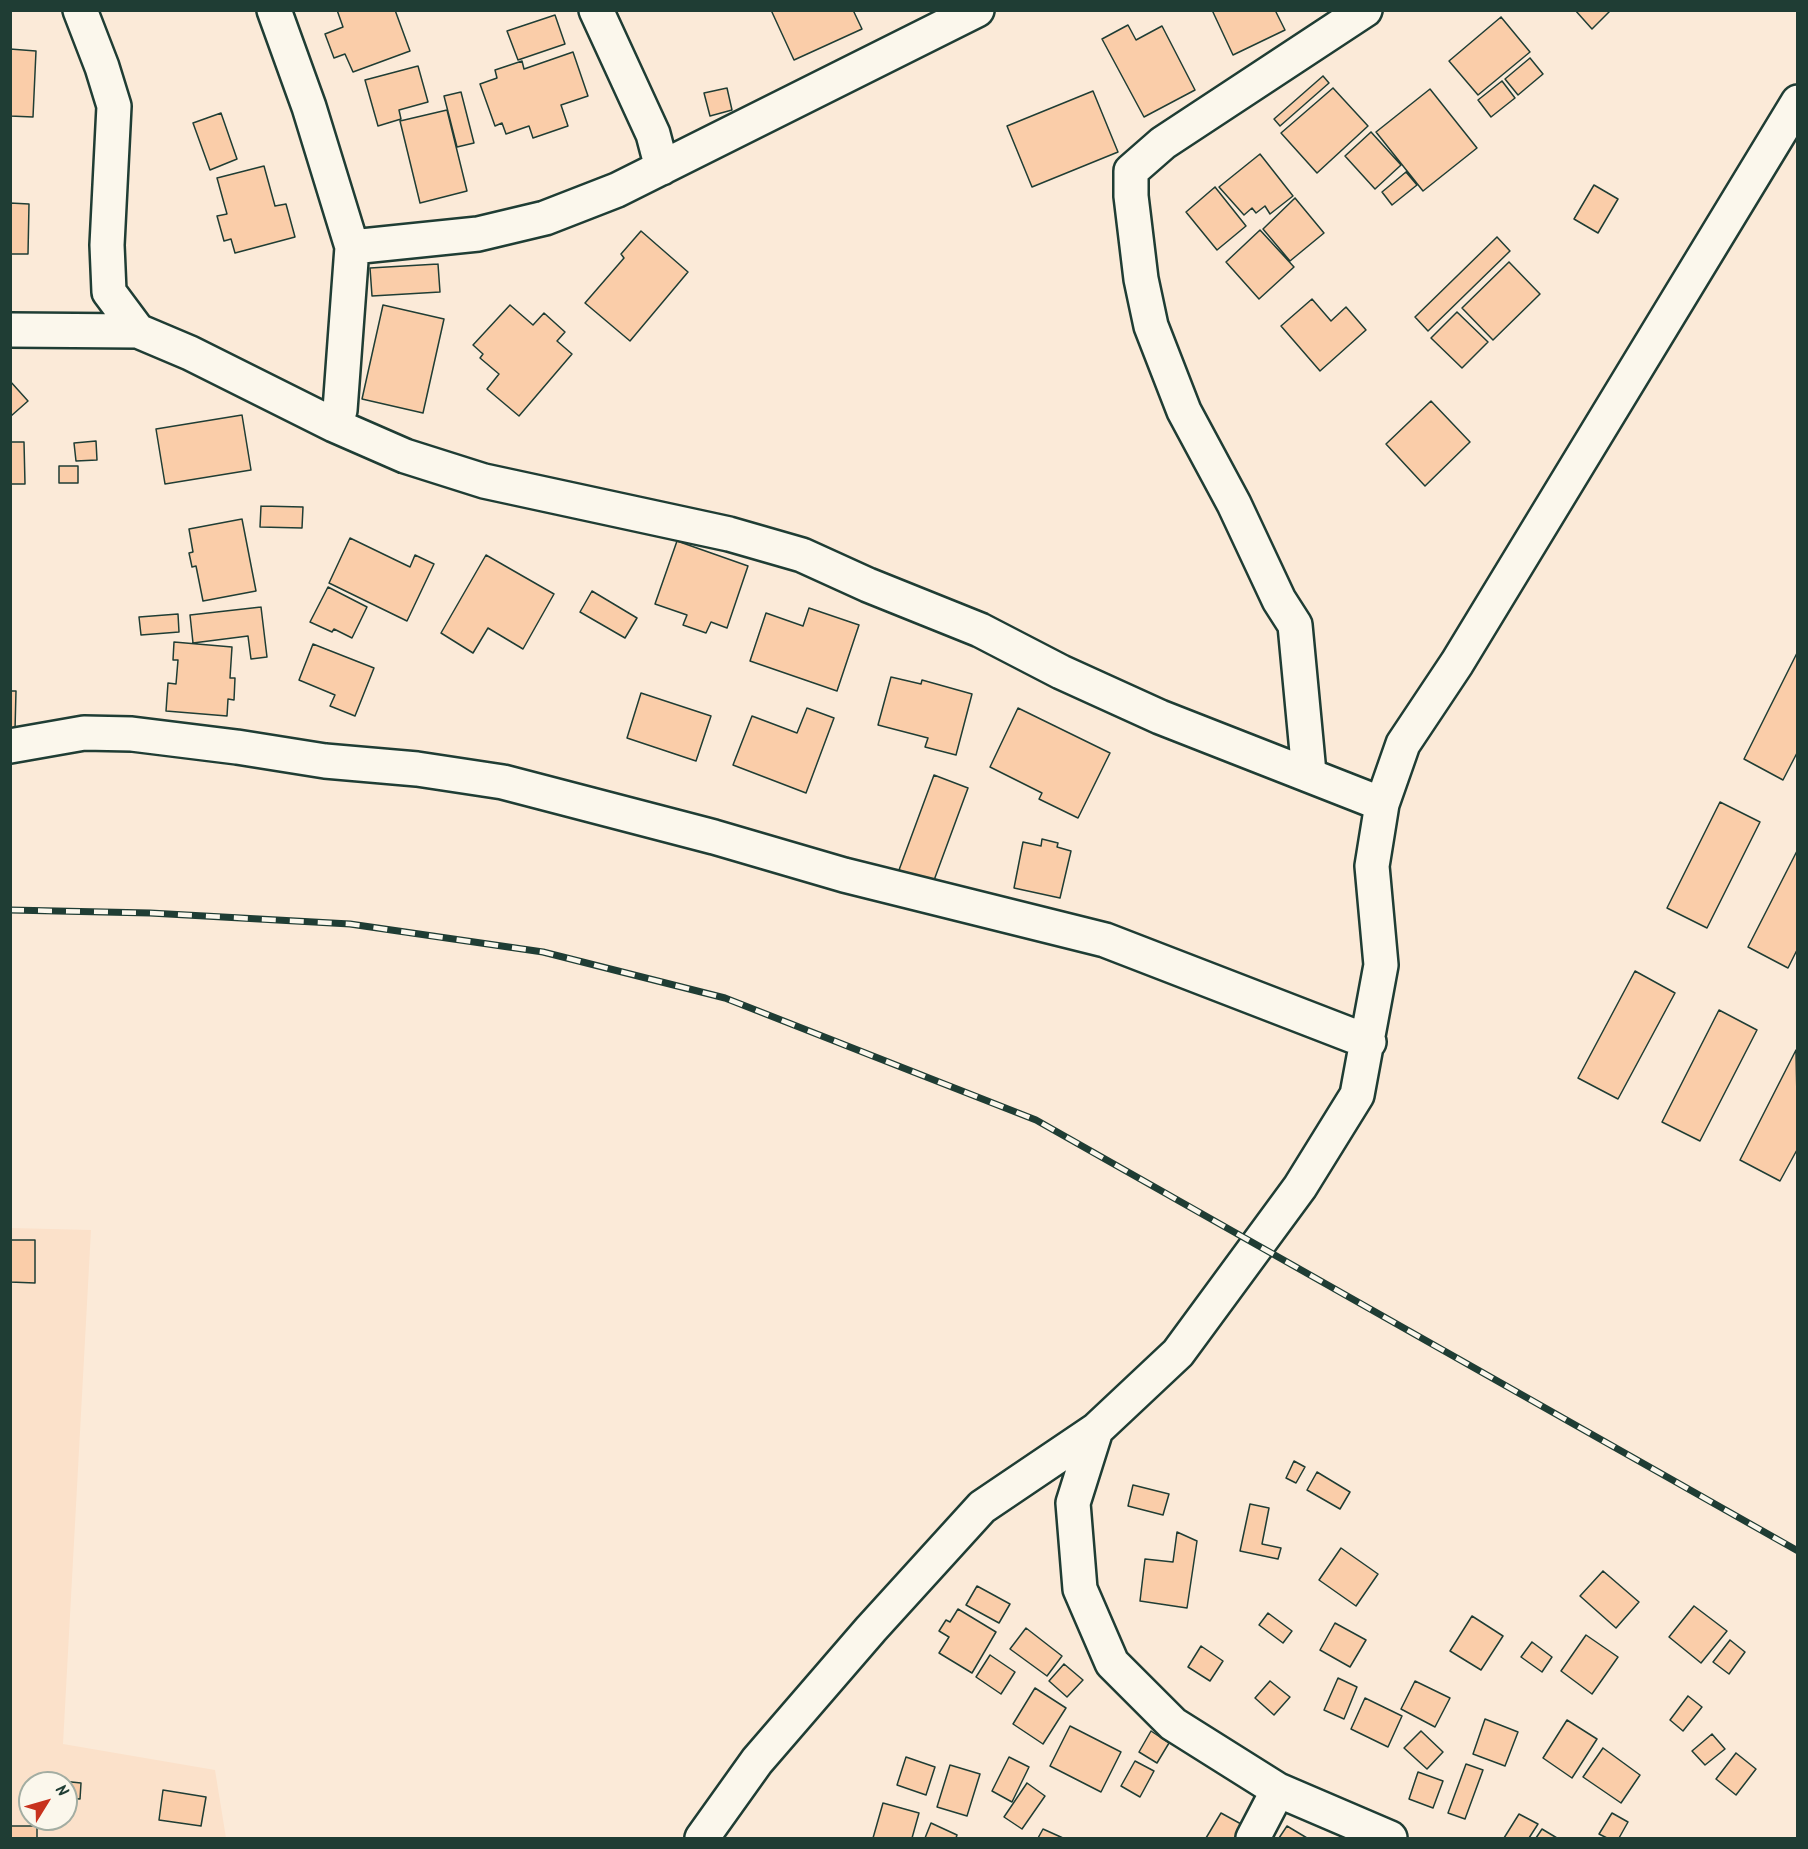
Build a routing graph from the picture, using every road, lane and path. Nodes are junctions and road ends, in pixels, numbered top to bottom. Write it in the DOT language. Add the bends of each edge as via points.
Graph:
graph roads {
  1 [pos="80,10"];
  2 [pos="274,10"];
  3 [pos="596,10"];
  4 [pos="976,10"];
  5 [pos="1365,10"];
  6 [pos="929,20"];
  7 [pos="1797,102"];
  8 [pos="662,168"];
  9 [pos="352,247"];
  10 [pos="10,330"];
  11 [pos="138,331"];
  12 [pos="334,425"];
  13 [pos="10,746"];
  14 [pos="1309,773"];
  15 [pos="1382,804"];
  16 [pos="1369,1042"];
  17 [pos="1096,1430"];
  18 [pos="1278,1790"];
  19 [pos="702,1839"];
  20 [pos="1253,1839"];
  21 [pos="1390,1839"];
  1 -- 11 [label="street" via="114,106 106,245 109,292"];
  2 -- 9 [label="street"];
  3 -- 8 [label="street" via="653,134"];
  4 -- 6 [label="street"];
  5 -- 14 [label="street" via="1163,143 1131,171 1141,279 1152,326 1184,411 1295,625"];
  6 -- 8 [label="street"];
  7 -- 15 [label="street" via="1457,663 1403,744"];
  8 -- 9 [label="street" via="545,218 478,234"];
  9 -- 12 [label="street" via="340,410"];
  10 -- 11 [label="street"];
  11 -- 12 [label="street"];
  12 -- 14 [label="street" via="405,456 484,481 729,534 802,555 980,630 1060,672 1160,717"];
  13 -- 16 [label="street" via="84,733 132,734 325,762 417,769 503,782 844,875 1105,940"];
  14 -- 15 [label="street"];
  15 -- 16 [label="street" via="1372,866 1381,965"];
  16 -- 17 [label="street" via="1357,1095 1258,1248 1178,1353"];
  17 -- 18 [label="street" via="1073,1503 1080,1589 1112,1664 1173,1724"];
  17 -- 19 [label="street" via="982,1507 757,1761"];
  18 -- 20 [label="street"];
  18 -- 21 [label="street"];
}
